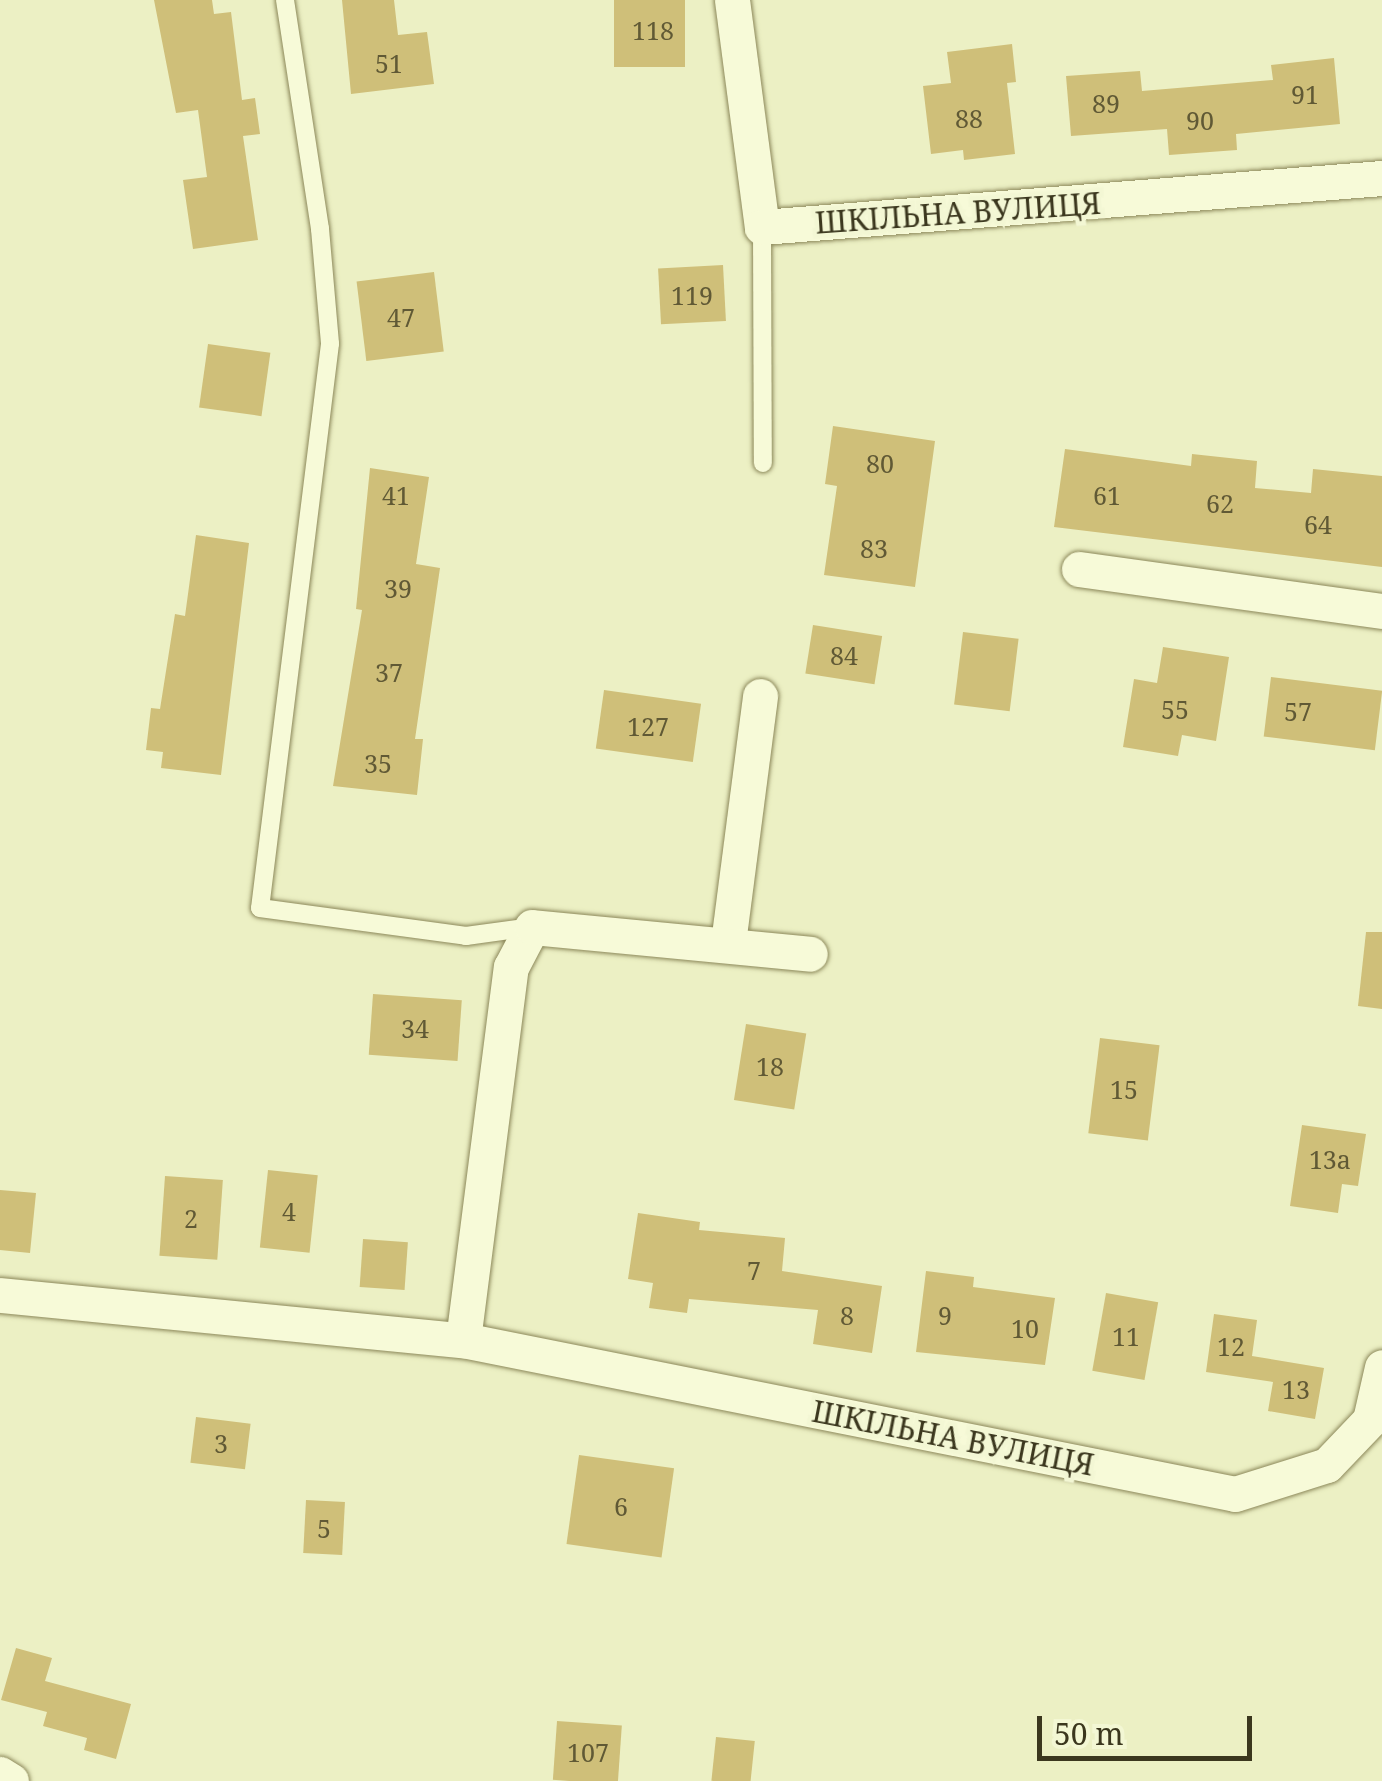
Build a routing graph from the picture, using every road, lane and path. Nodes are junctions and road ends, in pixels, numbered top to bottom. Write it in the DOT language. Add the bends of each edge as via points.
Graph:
graph roads {
  1 [pos="285,0"];
  2 [pos="732,0"];
  3 [pos="1382,178"];
  4 [pos="762,227"];
  5 [pos="763,462"];
  6 [pos="1079,569"];
  7 [pos="1382,611"];
  8 [pos="760,696"];
  9 [pos="532,927"];
  10 [pos="728,944"];
  11 [pos="810,954"];
  12 [pos="0,1295"];
  13 [pos="463,1340"];
  14 [pos="1382,1367"];
  15 [pos="0,1774"];
  16 [pos="11,1781"];
  1 -- 9 [label="lane" via="330,344 260,908 466,936"];
  2 -- 4 [label="street"];
  3 -- 4 [label="street, ШКІЛЬНА ВУЛИЦЯ"];
  4 -- 5 [label="lane"];
  6 -- 7 [label="street"];
  8 -- 10 [label="street"];
  9 -- 10 [label="street"];
  9 -- 13 [label="street" via="510,968"];
  10 -- 11 [label="street"];
  12 -- 13 [label="street, ШКІЛЬНА ВУЛИЦЯ"];
  13 -- 14 [label="street, ШКІЛЬНА ВУЛИЦЯ" via="1234,1494 1327,1466 1370,1420"];
  15 -- 16 [label="street"];
}
